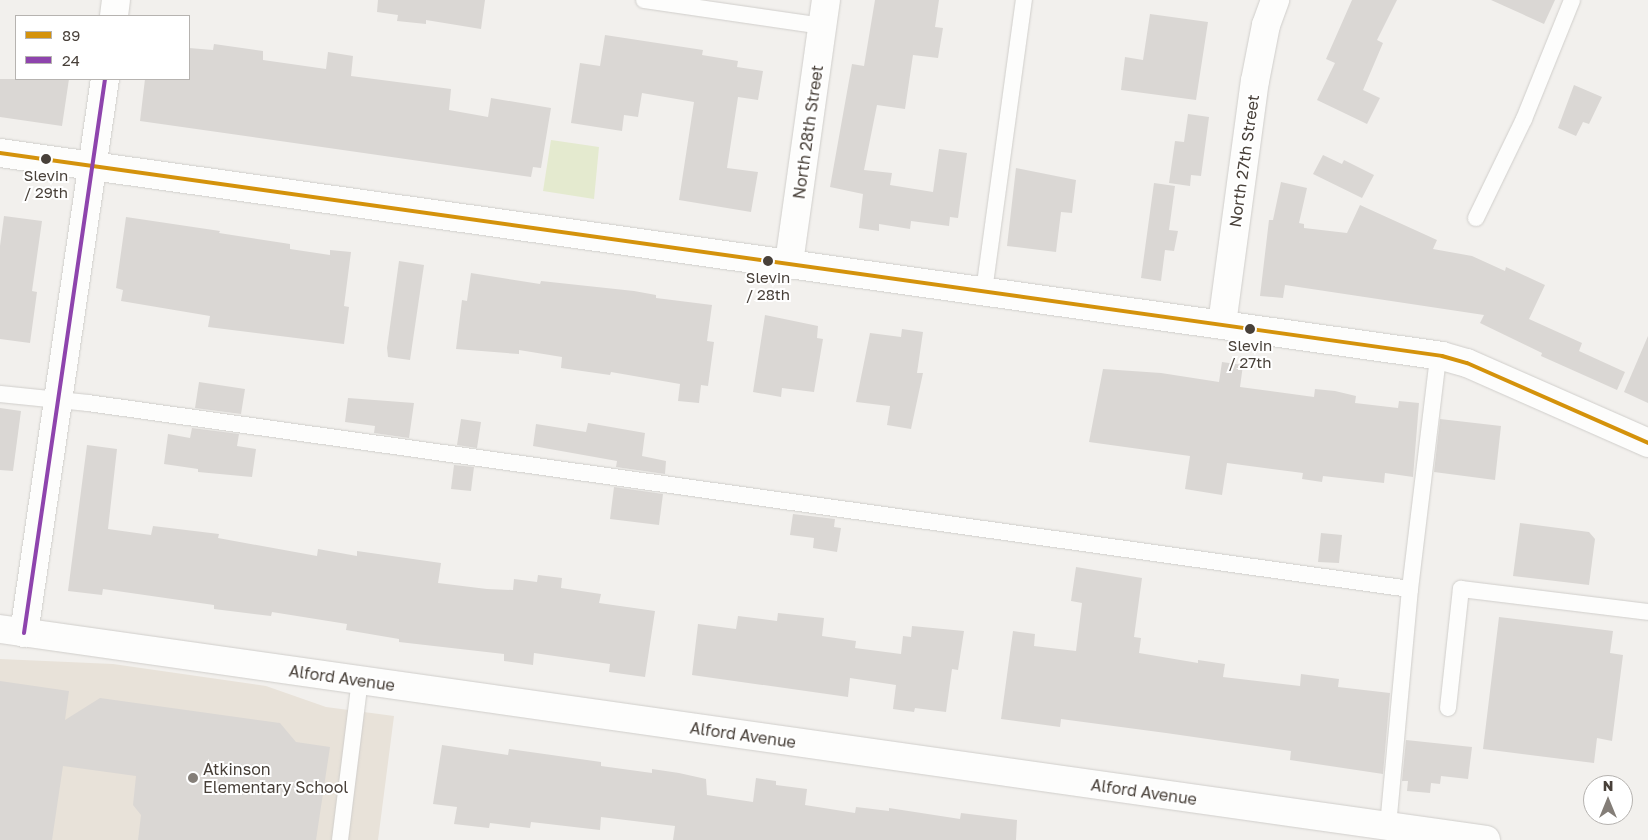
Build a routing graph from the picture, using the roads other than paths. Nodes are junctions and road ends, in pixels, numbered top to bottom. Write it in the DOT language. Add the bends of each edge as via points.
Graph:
graph roads {
  1 [pos="116,0"];
  2 [pos="644,0"];
  3 [pos="1024,0"];
  4 [pos="1275,0"];
  5 [pos="1572,0"];
  6 [pos="824,13"];
  7 [pos="114,15"];
  8 [pos="105,80"];
  9 [pos="0,153"];
  10 [pos="93,166"];
  11 [pos="1476,218"];
  12 [pos="789,263"];
  13 [pos="984,290"];
  14 [pos="1222,324"];
  15 [pos="1438,356"];
  16 [pos="0,394"];
  17 [pos="56,402"];
  18 [pos="1648,443"];
  19 [pos="1410,588"];
  20 [pos="1648,612"];
  21 [pos="12,631"];
  22 [pos="360,680"];
  23 [pos="1448,708"];
  24 [pos="1388,826"];
  25 [pos="340,840"];
  26 [pos="1486,840"];
  1 -- 7 [label="street"];
  2 -- 6 [label="lane"];
  3 -- 13 [label="lane"];
  4 -- 14 [label="street, North 27th Street" via="1266,25 1255,81"];
  5 -- 11 [label="lane" via="1524,119"];
  6 -- 12 [label="street, North 28th Street"];
  8 -- 10 [label="street"];
  9 -- 10 [label="street"];
  10 -- 12 [label="street"];
  10 -- 17 [label="street"];
  12 -- 13 [label="street"];
  13 -- 14 [label="street"];
  14 -- 15 [label="street"];
  15 -- 18 [label="street" via="1468,363"];
  15 -- 19 [label="lane"];
  16 -- 17 [label="lane"];
  17 -- 19 [label="lane" via="88,402"];
  17 -- 21 [label="street"];
  19 -- 24 [label="lane"];
  20 -- 23 [label="lane" via="1461,590"];
  21 -- 22 [label="street, Alford Avenue"];
  22 -- 24 [label="street, Alford Avenue"];
  22 -- 25 [label="lane"];
  24 -- 26 [label="street, Alford Avenue"];
}
